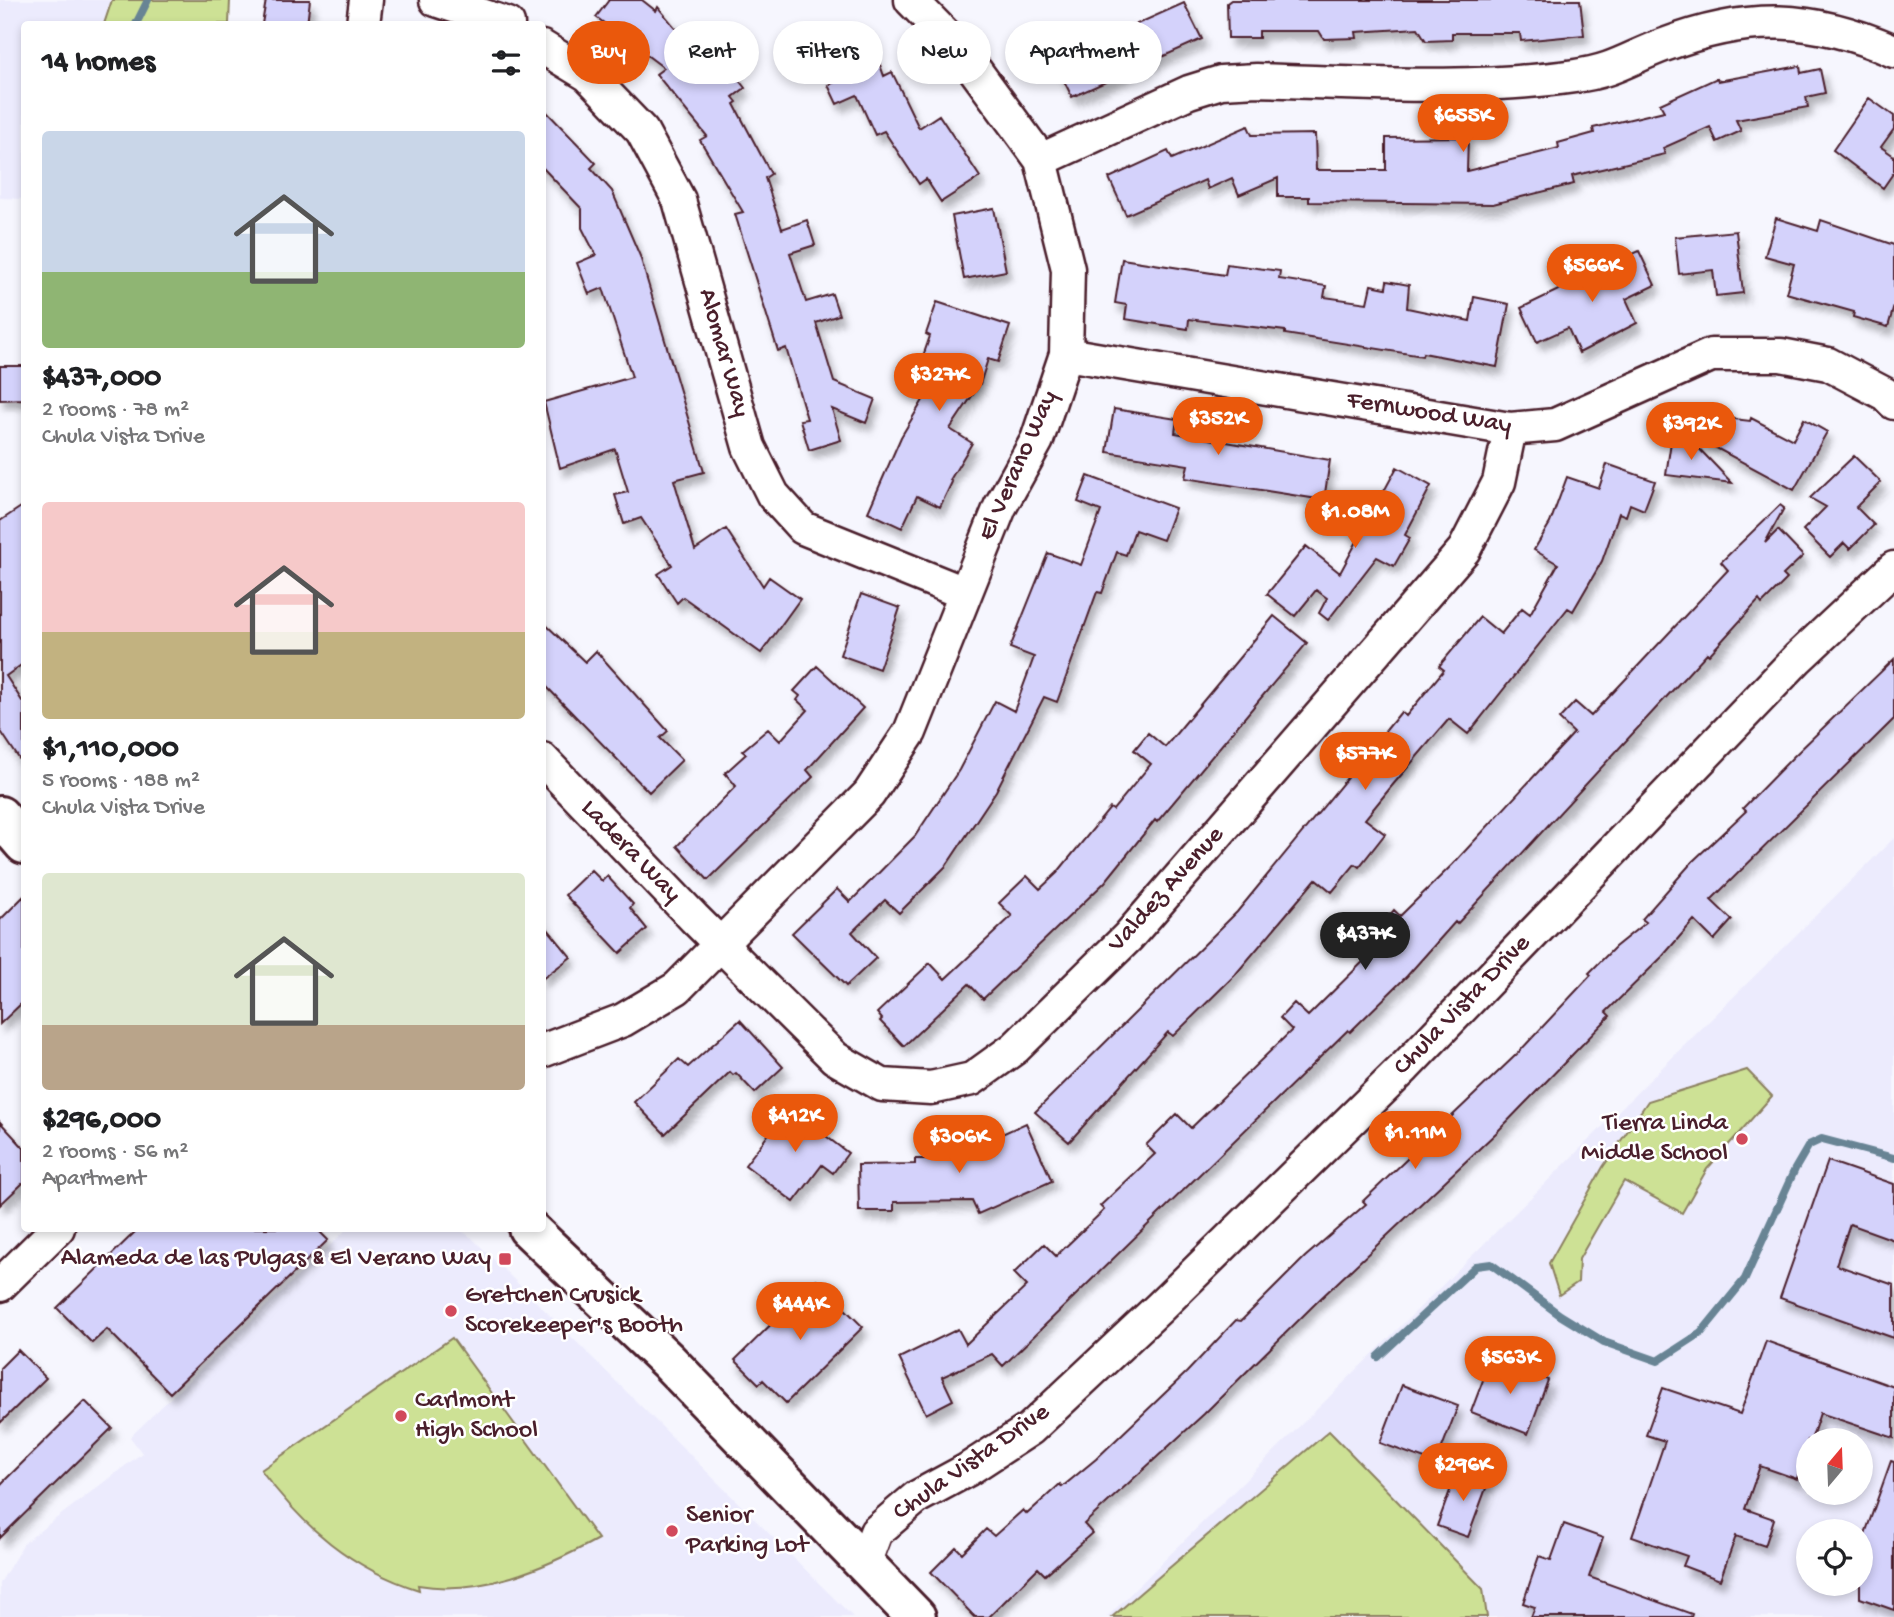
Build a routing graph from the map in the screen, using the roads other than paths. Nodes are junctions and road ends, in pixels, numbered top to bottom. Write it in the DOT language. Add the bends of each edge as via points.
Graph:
graph roads {
  1 [pos="366,0"];
  2 [pos="436,0"];
  3 [pos="911,0"];
  4 [pos="363,21"];
  5 [pos="499,21"];
  6 [pos="546,49"];
  7 [pos="1894,51"];
  8 [pos="1041,160"];
  9 [pos="1066,354"];
  10 [pos="1894,402"];
  11 [pos="1510,429"];
  12 [pos="1894,568"];
  13 [pos="964,593"];
  14 [pos="546,763"];
  15 [pos="720,942"];
  16 [pos="546,1049"];
  17 [pos="54,1232"];
  18 [pos="532,1232"];
  19 [pos="0,1285"];
  20 [pos="864,1564"];
  21 [pos="916,1617"];
  1 -- 4 [label="street"];
  2 -- 5 [label="street"];
  3 -- 8 [label="street" via="961,51"];
  6 -- 13 [label="street, Alomar Way" via="588,75 642,131 679,200 749,447 773,495 803,528"];
  7 -- 8 [label="street" via="1853,33 1792,21 1725,26 1663,46 1611,70 1484,86 1221,82 1189,92"];
  8 -- 9 [label="street, El Verano Way" via="1068,269"];
  9 -- 11 [label="street, Fernwood Way"];
  9 -- 13 [label="street, El Verano Way" via="1037,439 999,507"];
  10 -- 11 [label="street, Fernwood Way" via="1828,364 1781,355 1711,355 1555,425"];
  11 -- 15 [label="street, Valdez Avenue" via="1499,482 1464,550 1128,937 1015,1048 972,1079 932,1088 882,1085 835,1058"];
  12 -- 20 [label="street, Chula Vista Drive" via="1798,658 1405,1067 1160,1307 1030,1429 896,1514 876,1532"];
  13 -- 15 [label="street, El Verano Way" via="911,732 869,794"];
  14 -- 15 [label="street, Ladera Way"];
  15 -- 16 [label="street, El Verano Way" via="677,988 623,1020"];
  17 -- 19 [label="street"];
  18 -- 20 [label="main road" via="668,1361"];
  20 -- 21 [label="main road"];
}
